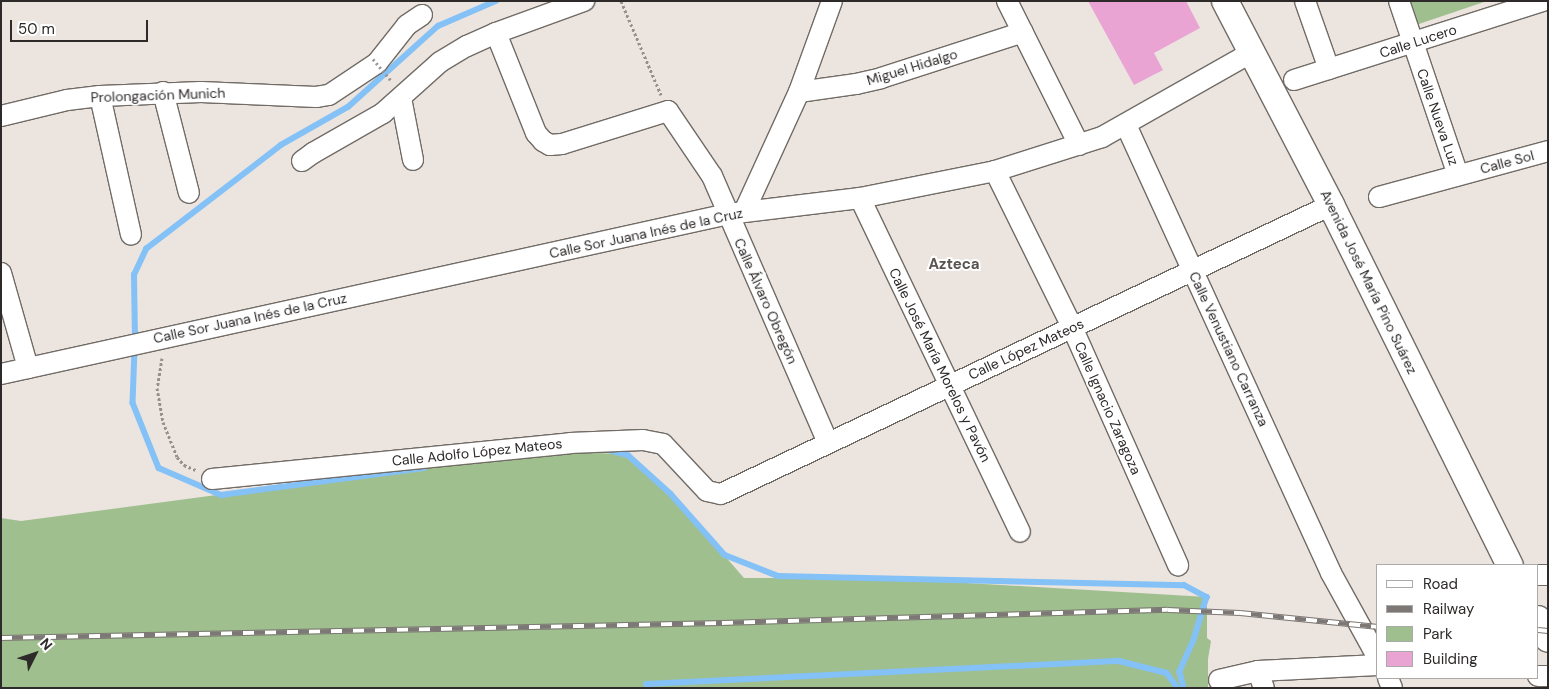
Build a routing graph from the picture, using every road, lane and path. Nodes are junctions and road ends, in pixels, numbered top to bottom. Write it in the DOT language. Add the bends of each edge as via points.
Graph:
graph roads {
  1 [pos="584,1"];
  2 [pos="621,1"];
  3 [pos="832,1"];
  4 [pos="1007,1"];
  5 [pos="1225,1"];
  6 [pos="1305,1"];
  7 [pos="1399,1"];
  8 [pos="1542,1"];
  9 [pos="422,15"];
  10 [pos="1023,32"];
  11 [pos="496,33"];
  12 [pos="1412,42"];
  13 [pos="1252,52"];
  14 [pos="373,59"];
  15 [pos="1329,69"];
  16 [pos="1294,80"];
  17 [pos="396,90"];
  18 [pos="163,92"];
  19 [pos="799,92"];
  20 [pos="100,96"];
  21 [pos="668,111"];
  22 [pos="1,116"];
  23 [pos="1126,125"];
  24 [pos="1080,145"];
  25 [pos="1548,151"];
  26 [pos="412,160"];
  27 [pos="302,162"];
  28 [pos="995,171"];
  29 [pos="1458,175"];
  30 [pos="190,193"];
  31 [pos="1379,196"];
  32 [pos="860,198"];
  33 [pos="1331,205"];
  34 [pos="736,213"];
  35 [pos="131,235"];
  36 [pos="1192,270"];
  37 [pos="1,273"];
  38 [pos="1072,327"];
  39 [pos="171,335"];
  40 [pos="28,368"];
  41 [pos="1,374"];
  42 [pos="950,386"];
  43 [pos="828,443"];
  44 [pos="212,479"];
  45 [pos="721,494"];
  46 [pos="1020,532"];
  47 [pos="1510,564"];
  48 [pos="1178,565"];
  49 [pos="1539,621"];
  50 [pos="1548,640"];
  51 [pos="1376,654"];
  52 [pos="1376,665"];
  53 [pos="1261,679"];
  54 [pos="1220,680"];
  1 -- 11 [label="street"];
  2 -- 21 [label="path"];
  3 -- 19 [label="street"];
  4 -- 10 [label="street"];
  5 -- 13 [label="street, Avenida José María Pino Suárez"];
  6 -- 15 [label="street"];
  7 -- 12 [label="street, Calle Nueva Luz"];
  8 -- 12 [label="street, Calle Lucero"];
  9 -- 18 [label="street, Prolongación Munich" via="407,25 382,58 329,94 316,97"];
  10 -- 19 [label="street, Miguel Hidalgo" via="881,78"];
  10 -- 24 [label="street"];
  11 -- 17 [label="street" via="440,62"];
  11 -- 21 [label="street" via="536,133 550,145"];
  12 -- 15 [label="street, Calle Lucero"];
  12 -- 29 [label="street, Calle Nueva Luz"];
  13 -- 23 [label="street, Calle Sor Juana Inés de la Cruz"];
  13 -- 33 [label="street, Avenida José María Pino Suárez"];
  14 -- 17 [label="path, bridge"];
  15 -- 16 [label="street, Calle Lucero"];
  17 -- 26 [label="street"];
  17 -- 27 [label="street" via="369,123 324,146"];
  18 -- 20 [label="street, Prolongación Munich"];
  18 -- 30 [label="street"];
  19 -- 34 [label="street"];
  20 -- 22 [label="street, Prolongación Munich" via="67,100"];
  20 -- 35 [label="street"];
  21 -- 34 [label="street, Calle Álvaro Obregón"];
  23 -- 24 [label="street, Calle Sor Juana Inés de la Cruz"];
  23 -- 36 [label="street, Calle Venustiano Carranza"];
  24 -- 28 [label="street, Calle Sor Juana Inés de la Cruz"];
  25 -- 29 [label="street, Calle Sol"];
  28 -- 32 [label="street, Calle Sor Juana Inés de la Cruz"];
  28 -- 38 [label="street, Calle Ignacio Zaragoza"];
  29 -- 31 [label="street, Calle Sol"];
  32 -- 34 [label="street, Calle Sor Juana Inés de la Cruz"];
  32 -- 42 [label="street, Calle José María Morelos y Pavón"];
  33 -- 36 [label="street, Calle López Mateos"];
  33 -- 47 [label="street, Avenida José María Pino Suárez"];
  34 -- 39 [label="street, Calle Sor Juana Inés de la Cruz"];
  34 -- 43 [label="street, Calle Álvaro Obregón"];
  36 -- 38 [label="street, Calle López Mateos"];
  36 -- 51 [label="street, Calle Venustiano Carranza" via="1331,572"];
  37 -- 40 [label="street"];
  38 -- 42 [label="street, Calle López Mateos"];
  38 -- 48 [label="street, Calle Ignacio Zaragoza"];
  39 -- 40 [label="street, Calle Sor Juana Inés de la Cruz"];
  39 -- 44 [label="path" via="158,374 158,405 177,457 184,465"];
  40 -- 41 [label="street, Calle Sor Juana Inés de la Cruz"];
  42 -- 43 [label="street, Calle López Mateos"];
  42 -- 46 [label="street, Calle José María Morelos y Pavón"];
  43 -- 45 [label="street, Calle López Mateos"];
  44 -- 45 [label="street, Calle Adolfo López Mateos" via="570,443 643,440 663,444 706,491"];
  49 -- 50 [label="street"];
  52 -- 53 [label="street"];
  53 -- 54 [label="street"];
}
